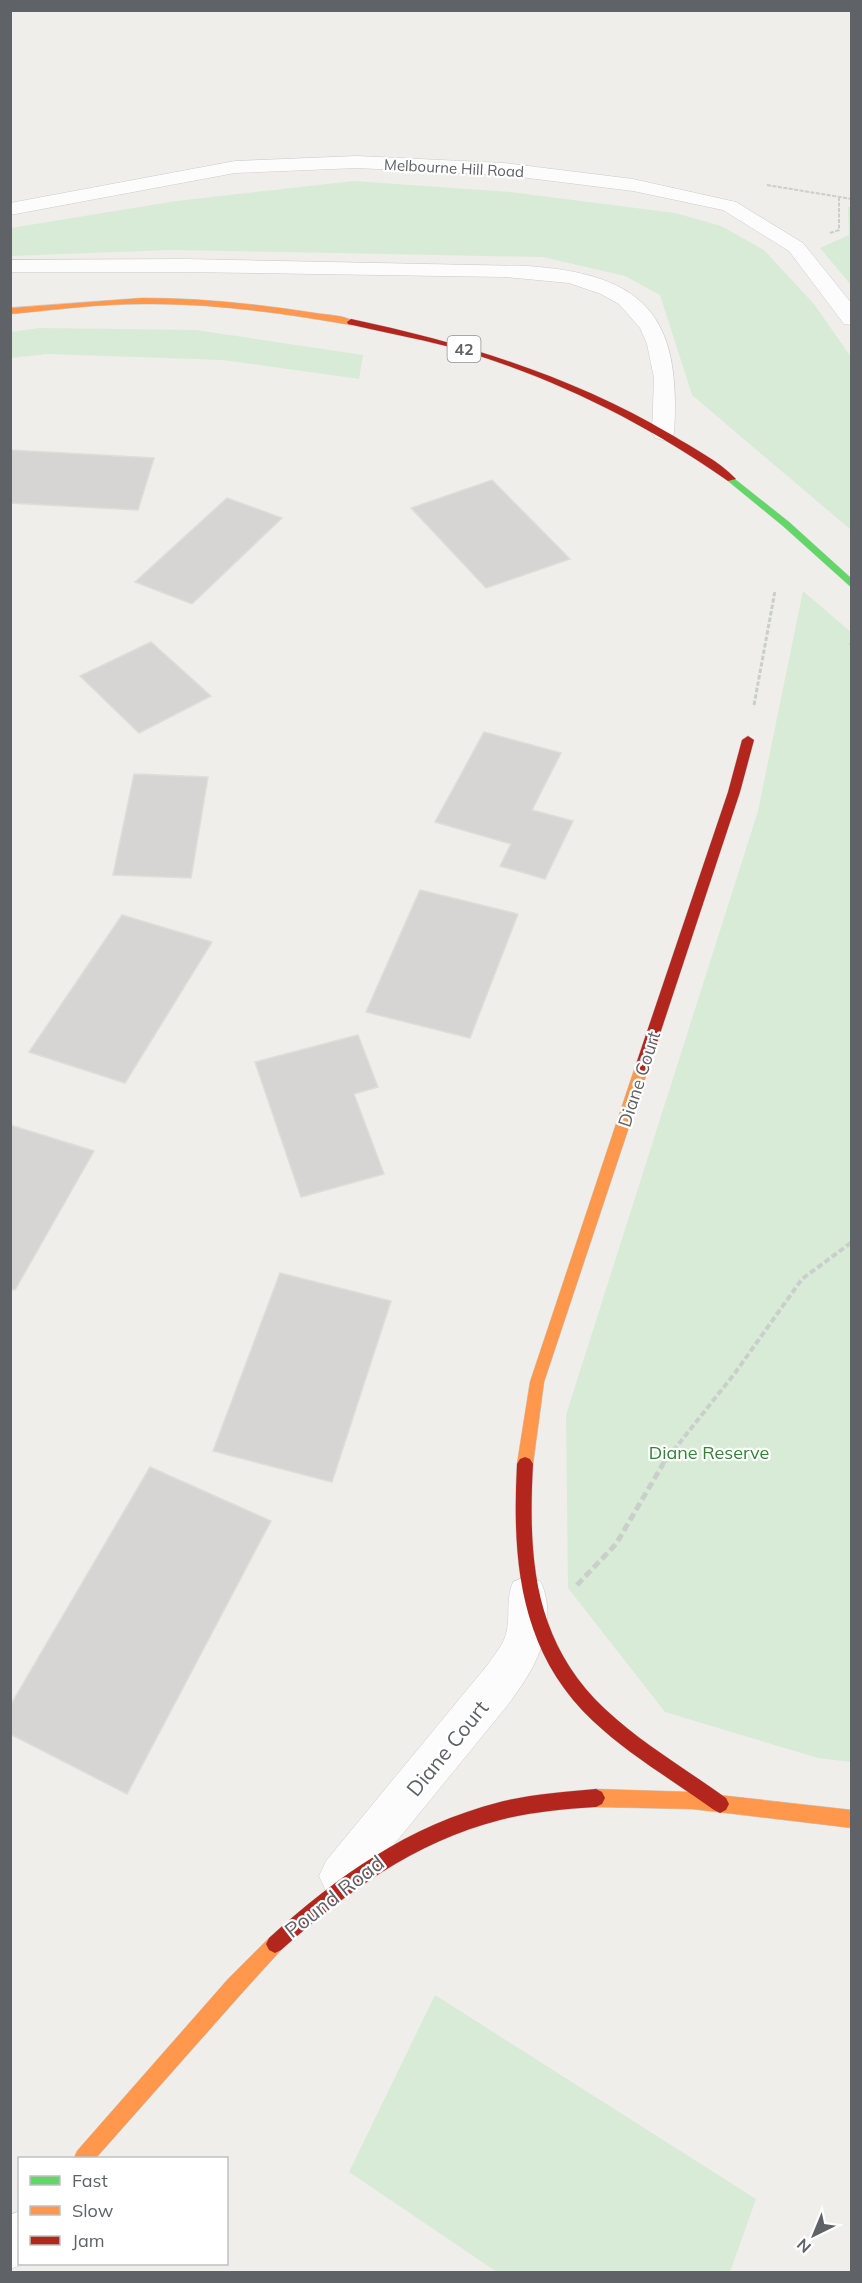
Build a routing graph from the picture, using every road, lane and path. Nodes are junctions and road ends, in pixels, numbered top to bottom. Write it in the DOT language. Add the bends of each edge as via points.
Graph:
graph roads {
  1 [pos="10,209"];
  2 [pos="10,266"];
  3 [pos="10,311"];
  4 [pos="852,319"];
  5 [pos="663,433"];
  6 [pos="852,585"];
  7 [pos="775,591"];
  8 [pos="748,740"];
  9 [pos="852,1242"];
  10 [pos="525,1570"];
  11 [pos="540,1625"];
  12 [pos="720,1804"];
  13 [pos="852,1819"];
  14 [pos="317,1905"];
  15 [pos="85,2157"];
  1 -- 4 [label="street, Melbourne Hill Road" via="235,167 357,162 504,169 633,185 729,206 796,247"];
  2 -- 5 [label="street" via="143,264 482,271 539,273 581,280 625,299 639,311 651,330 659,345 666,378"];
  3 -- 5 [label="street, 42" via="144,301 249,307 354,322 429,339 529,370"];
  5 -- 6 [label="street, 42" via="753,497"];
  7 -- 8 [label="path"];
  8 -- 10 [label="street, Diane Court" via="727,815 537,1382 524,1487"];
  9 -- 11 [label="path" via="802,1279 662,1465 616,1544"];
  10 -- 11 [label="street, Diane Court"];
  10 -- 14 [label="street, Diane Court" via="528,1623 515,1659 441,1756"];
  11 -- 12 [label="street, Diane Court" via="555,1658 594,1711"];
  12 -- 13 [label="street, Pound Road"];
  12 -- 14 [label="street, Pound Road" via="623,1797 510,1808 412,1841 365,1867"];
  14 -- 15 [label="street, Pound Road" via="243,1976"];
}
